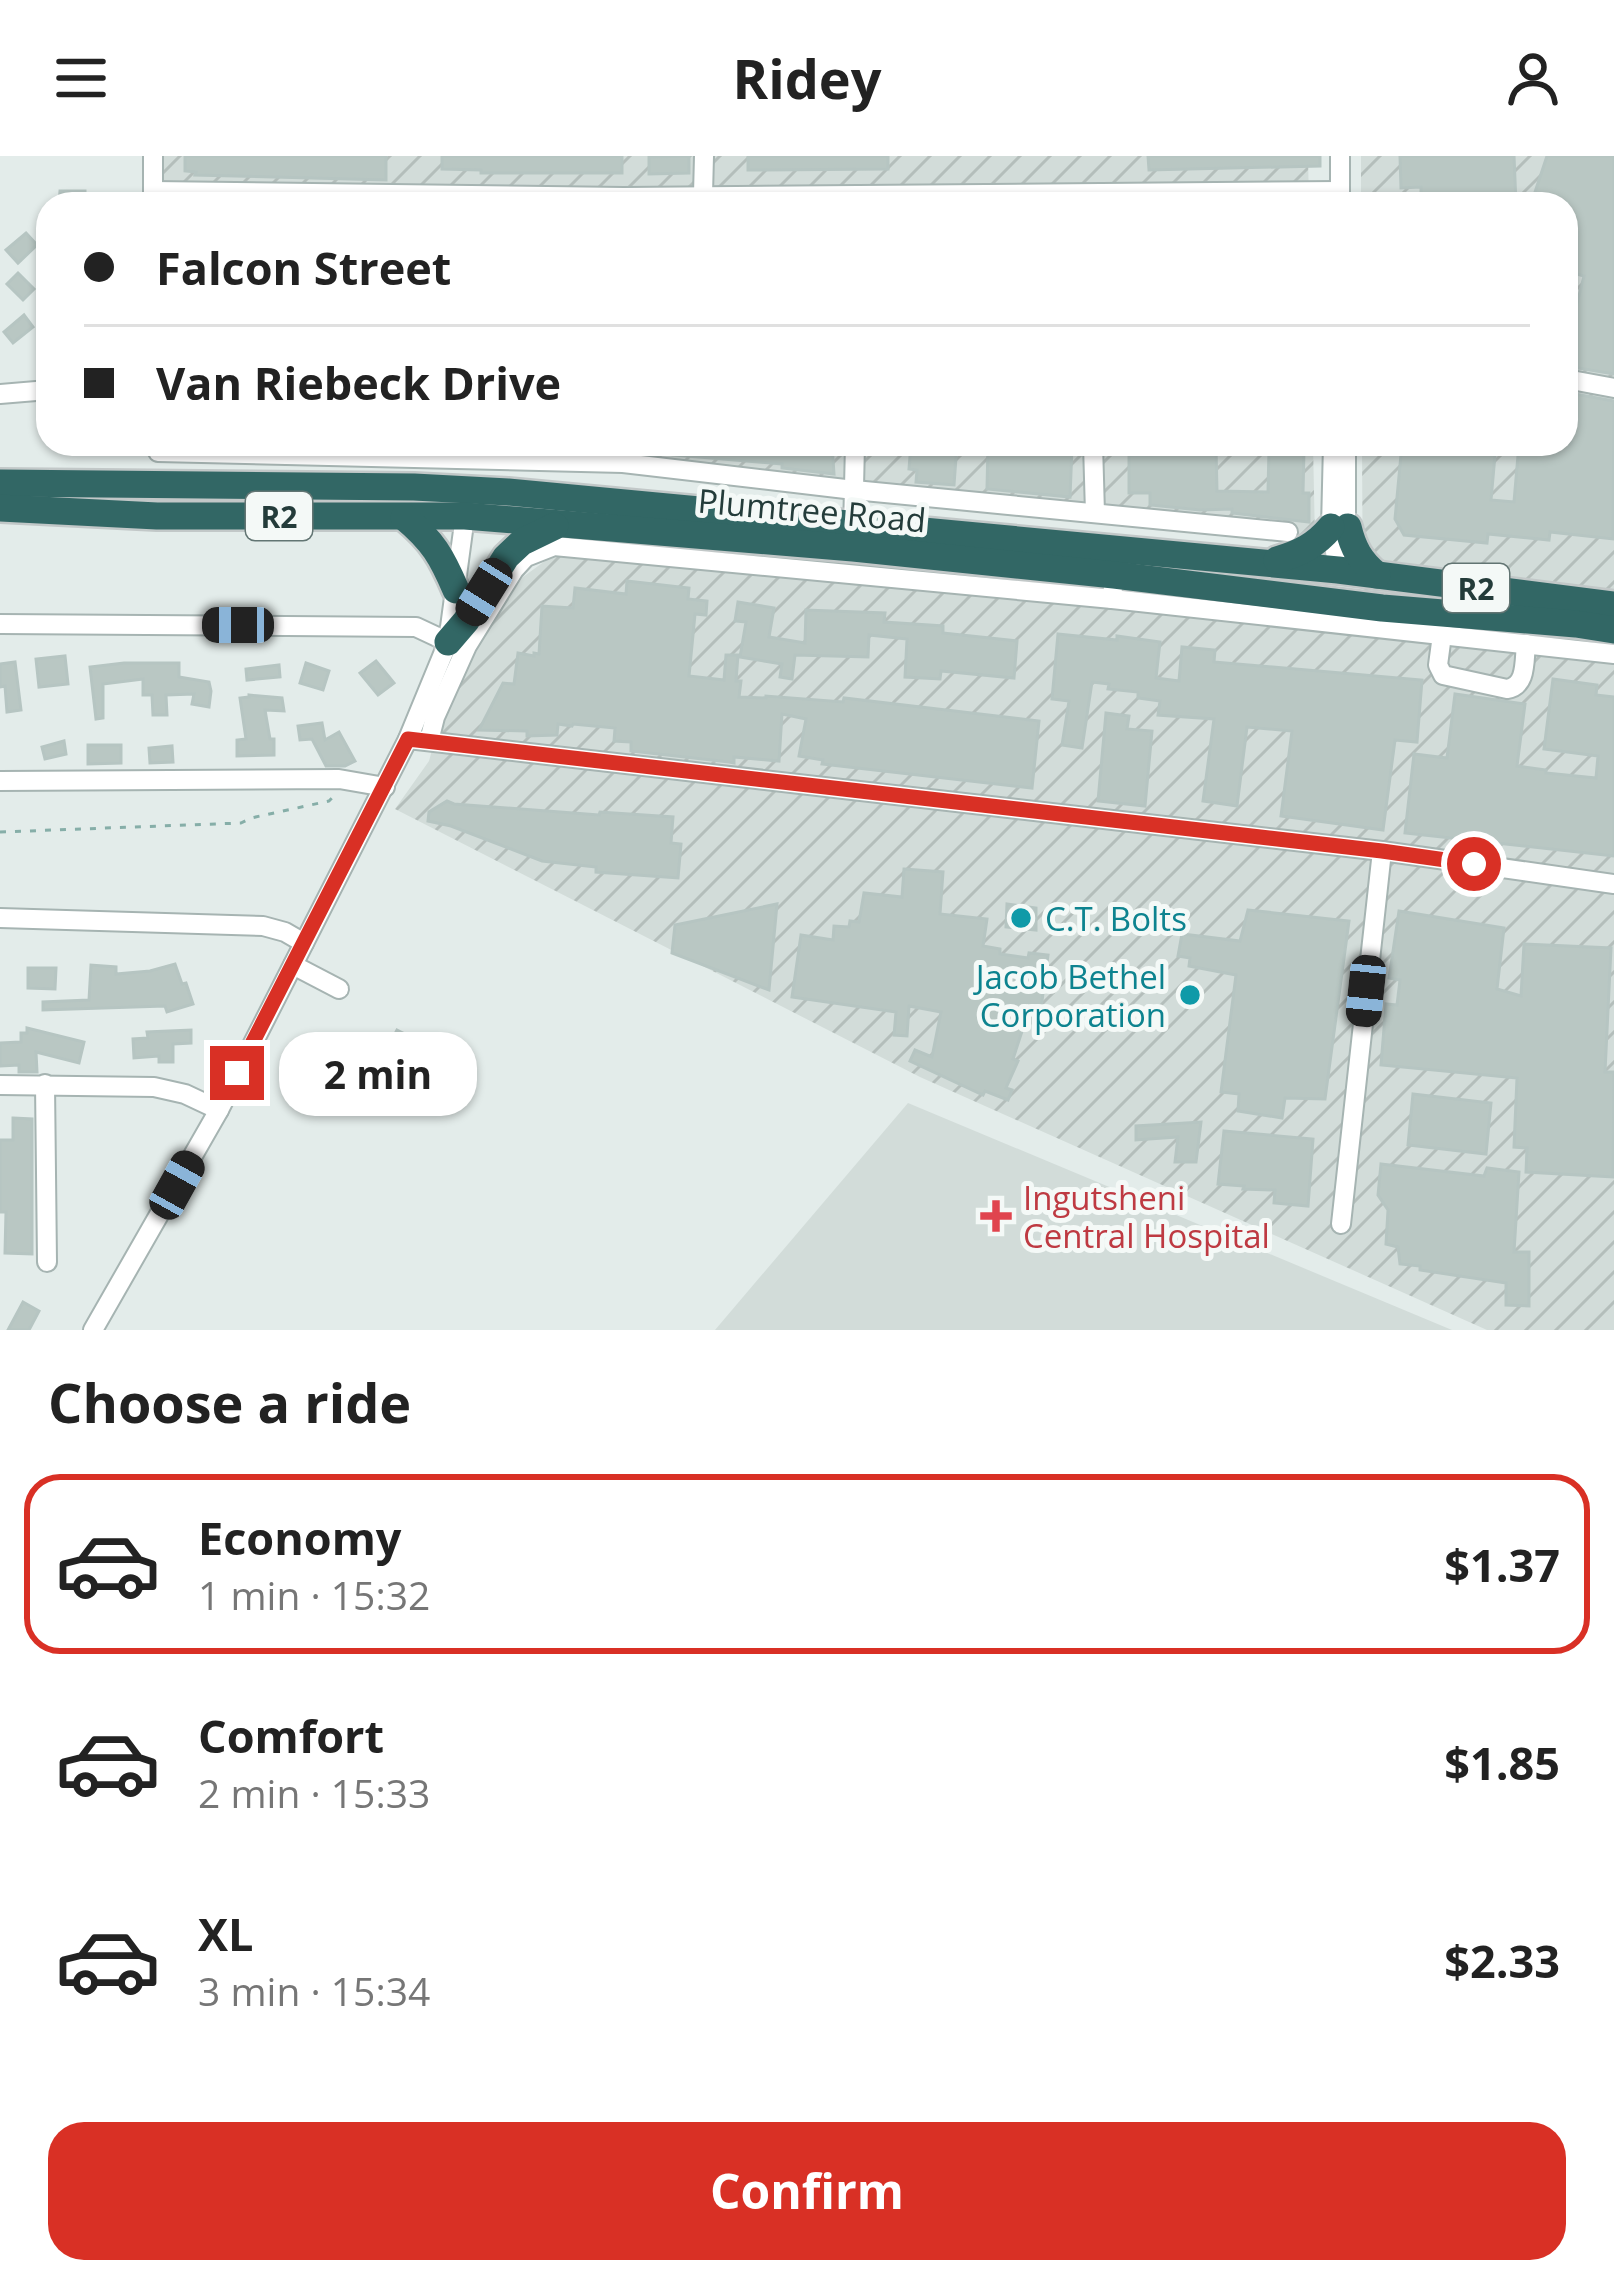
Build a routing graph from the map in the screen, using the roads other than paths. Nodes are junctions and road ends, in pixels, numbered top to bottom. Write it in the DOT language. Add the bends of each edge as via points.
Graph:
graph roads {
  1 [pos="152,156"];
  2 [pos="704,156"];
  3 [pos="1340,156"];
  4 [pos="153,192"];
  5 [pos="703,192"];
  6 [pos="1340,192"];
  7 [pos="1578,381"];
  8 [pos="1614,388"];
  9 [pos="36,391"];
  10 [pos="0,394"];
  11 [pos="158,456"];
  12 [pos="636,456"];
  13 [pos="855,456"];
  14 [pos="1093,456"];
  15 [pos="1334,456"];
  16 [pos="1345,456"];
  17 [pos="0,483"];
  18 [pos="158,486"];
  19 [pos="414,487"];
  20 [pos="854,490"];
  21 [pos="508,492"];
  22 [pos="0,508"];
  23 [pos="1094,513"];
  24 [pos="157,515"];
  25 [pos="465,516"];
  26 [pos="404,517"];
  27 [pos="559,524"];
  28 [pos="1339,527"];
  29 [pos="1288,532"];
  30 [pos="853,536"];
  31 [pos="1267,563"];
  32 [pos="1337,570"];
  33 [pos="1377,575"];
  34 [pos="1113,587"];
  35 [pos="457,590"];
  36 [pos="1293,598"];
  37 [pos="1614,605"];
  38 [pos="1382,608"];
  39 [pos="0,624"];
  40 [pos="1614,630"];
  41 [pos="1442,635"];
  42 [pos="448,642"];
  43 [pos="1526,644"];
  44 [pos="1614,654"];
  45 [pos="408,739"];
  46 [pos="429,741"];
  47 [pos="0,781"];
  48 [pos="385,787"];
  49 [pos="1382,851"];
  50 [pos="1614,884"];
  51 [pos="0,918"];
  52 [pos="304,943"];
  53 [pos="293,965"];
  54 [pos="339,989"];
  55 [pos="45,1084"];
  56 [pos="0,1085"];
  57 [pos="219,1109"];
  58 [pos="1341,1224"];
  59 [pos="47,1262"];
  60 [pos="93,1330"];
  1 -- 4 [label="street"];
  2 -- 5 [label="street"];
  3 -- 6 [label="street"];
  7 -- 8 [label="street"];
  9 -- 10 [label="street"];
  11 -- 18 [label="street"];
  12 -- 20 [label="street"];
  13 -- 20 [label="street"];
  14 -- 23 [label="street"];
  15 -- 28 [label="street"];
  16 -- 28 [label="street"];
  17 -- 18 [label="highway, Plumtree Road / R2"];
  18 -- 19 [label="highway, Plumtree Road / R2"];
  18 -- 24 [label="street"];
  19 -- 21 [label="highway, Plumtree Road / R2"];
  19 -- 25 [label="highway"];
  20 -- 23 [label="street"];
  20 -- 30 [label="street"];
  21 -- 25 [label="highway"];
  21 -- 30 [label="highway, Plumtree Road / R2"];
  22 -- 24 [label="highway, Plumtree Road / R2"];
  23 -- 29 [label="street"];
  24 -- 26 [label="highway, Plumtree Road / R2"];
  25 -- 26 [label="highway, Plumtree Road / R2"];
  25 -- 27 [label="highway, Plumtree Road / R2"];
  25 -- 35 [label="street"];
  26 -- 35 [label="highway" via="428,537"];
  27 -- 30 [label="highway, Plumtree Road / R2"];
  27 -- 42 [label="highway" via="506,557"];
  28 -- 31 [label="highway"];
  28 -- 32 [label="street"];
  28 -- 33 [label="highway"];
  30 -- 31 [label="highway, Plumtree Road / R2"];
  30 -- 34 [label="highway, Plumtree Road / R2"];
  31 -- 32 [label="highway, Plumtree Road / R2"];
  32 -- 33 [label="highway, Plumtree Road / R2"];
  32 -- 36 [label="highway"];
  32 -- 38 [label="highway"];
  33 -- 37 [label="highway, Plumtree Road / R2"];
  34 -- 36 [label="highway, Plumtree Road / R2"];
  34 -- 41 [label="street"];
  34 -- 46 [label="street" via="554,546 514,570 467,646"];
  35 -- 42 [label="street"];
  36 -- 38 [label="highway, Plumtree Road / R2"];
  38 -- 40 [label="highway, Plumtree Road / R2"];
  39 -- 42 [label="street" via="416,627"];
  41 -- 43 [label="street"];
  41 -- 43 [label="street" via="1443,675 1507,689 1522,681"];
  42 -- 45 [label="street"];
  43 -- 44 [label="street"];
  45 -- 46 [label="street"];
  45 -- 48 [label="street"];
  46 -- 49 [label="street"];
  47 -- 48 [label="street"];
  48 -- 52 [label="street"];
  49 -- 50 [label="street"];
  49 -- 58 [label="street"];
  51 -- 52 [label="street" via="263,926"];
  52 -- 53 [label="street"];
  53 -- 54 [label="street"];
  53 -- 57 [label="street"];
  55 -- 56 [label="street"];
  55 -- 57 [label="street" via="154,1087"];
  55 -- 59 [label="street"];
  57 -- 60 [label="street"];
}
